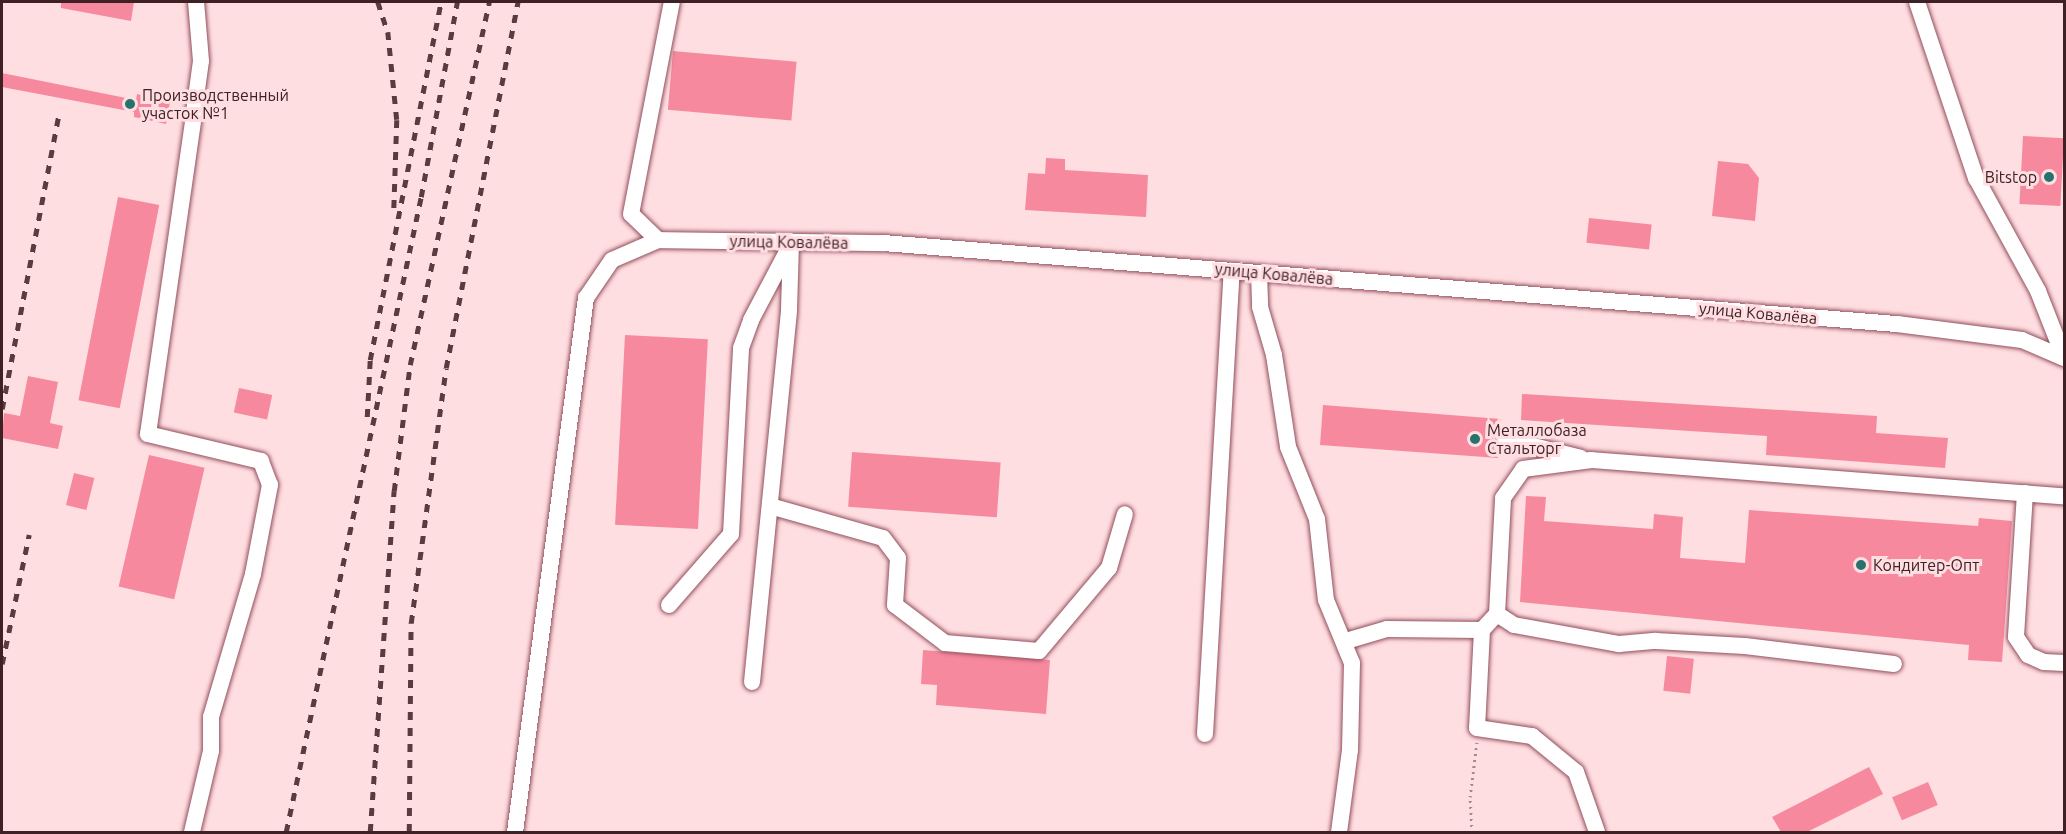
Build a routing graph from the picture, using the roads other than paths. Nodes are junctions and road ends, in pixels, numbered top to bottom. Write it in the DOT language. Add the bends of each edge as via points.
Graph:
graph roads {
  1 [pos="196,2"];
  2 [pos="672,2"];
  3 [pos="1917,2"];
  4 [pos="658,240"];
  5 [pos="791,242"];
  6 [pos="1232,271"];
  7 [pos="1259,273"];
  8 [pos="2064,357"];
  9 [pos="1505,439"];
  10 [pos="1591,460"];
  11 [pos="2025,493"];
  12 [pos="2064,496"];
  13 [pos="770,506"];
  14 [pos="1125,514"];
  15 [pos="669,605"];
  16 [pos="1497,614"];
  17 [pos="1482,630"];
  18 [pos="1346,641"];
  19 [pos="2064,663"];
  20 [pos="1894,664"];
  21 [pos="752,682"];
  22 [pos="1205,734"];
  23 [pos="192,832"];
  24 [pos="515,832"];
  25 [pos="1339,832"];
  26 [pos="1597,832"];
  1 -- 23 [label="street" via="201,61 148,434 261,461 270,485 253,574 211,717 211,751"];
  2 -- 4 [label="street" via="631,214"];
  3 -- 8 [label="street" via="1976,178 2038,291"];
  4 -- 5 [label="street, улица Ковалёва"];
  4 -- 24 [label="street, улица Ковалёва" via="612,260 586,298"];
  5 -- 6 [label="street, улица Ковалёва" via="883,243"];
  5 -- 13 [label="street" via="789,310"];
  5 -- 15 [label="street" via="750,320 741,348 730,534"];
  6 -- 7 [label="street, улица Ковалёва"];
  6 -- 22 [label="street"];
  7 -- 8 [label="street, улица Ковалёва" via="1897,324 2022,340"];
  7 -- 18 [label="street" via="1260,307 1274,355 1288,447 1317,519 1326,600"];
  9 -- 10 [label="street"];
  10 -- 11 [label="street"];
  10 -- 16 [label="street" via="1523,469 1503,498"];
  11 -- 12 [label="street"];
  11 -- 19 [label="street" via="2016,636 2028,655 2044,662"];
  13 -- 14 [label="street" via="883,538 898,558 895,605 945,643 1039,651 1109,568"];
  13 -- 21 [label="street"];
  16 -- 17 [label="street"];
  16 -- 20 [label="street" via="1514,625 1619,644 1656,641 1745,646"];
  17 -- 18 [label="street" via="1387,629"];
  17 -- 26 [label="street" via="1476,728 1532,736 1576,772"];
  18 -- 25 [label="street" via="1352,663 1350,750"];
}
